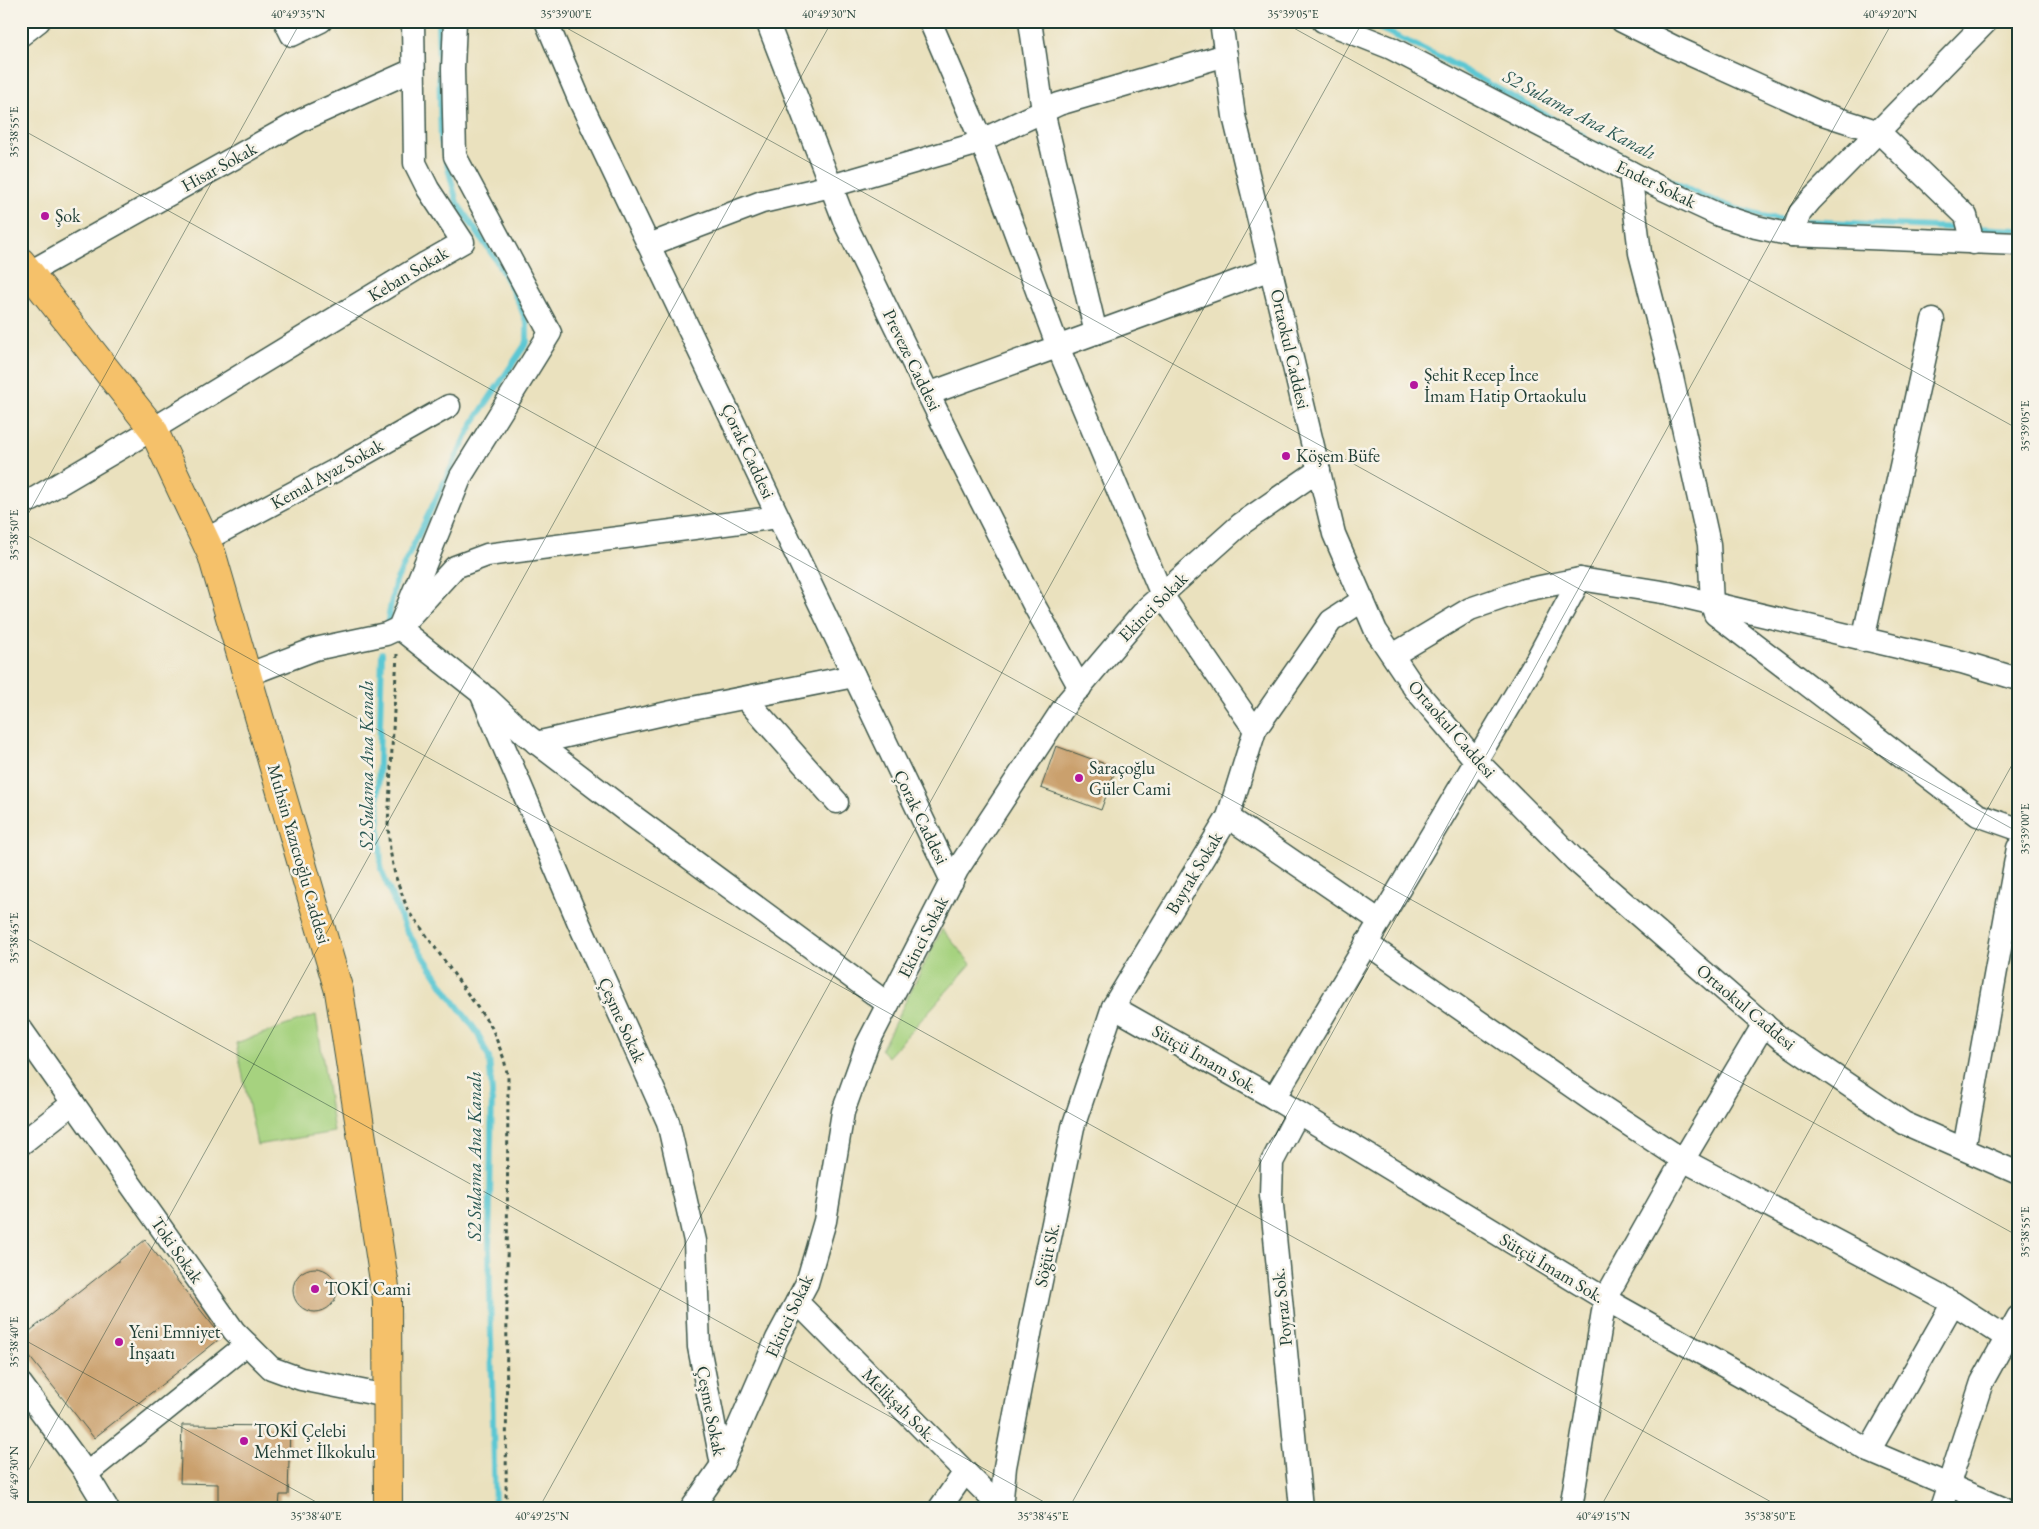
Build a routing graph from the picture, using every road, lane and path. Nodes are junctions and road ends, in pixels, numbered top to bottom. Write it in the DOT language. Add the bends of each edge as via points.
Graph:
graph roads {
  1 [pos="39,21"];
  2 [pos="285,21"];
  3 [pos="321,21"];
  4 [pos="413,21"];
  5 [pos="455,21"];
  6 [pos="546,21"];
  7 [pos="767,21"];
  8 [pos="930,21"];
  9 [pos="1030,21"];
  10 [pos="1221,21"];
  11 [pos="1323,21"];
  12 [pos="1622,21"];
  13 [pos="1987,21"];
  14 [pos="21,35"];
  15 [pos="1226,55"];
  16 [pos="413,70"];
  17 [pos="1044,111"];
  18 [pos="1879,132"];
  19 [pos="981,140"];
  20 [pos="1630,172"];
  21 [pos="831,186"];
  22 [pos="1792,235"];
  23 [pos="1973,243"];
  24 [pos="2018,244"];
  25 [pos="649,245"];
  26 [pos="25,267"];
  27 [pos="1271,269"];
  28 [pos="1932,320"];
  29 [pos="1096,333"];
  30 [pos="1058,347"];
  31 [pos="928,394"];
  32 [pos="448,406"];
  33 [pos="153,430"];
  34 [pos="1319,470"];
  35 [pos="32,500"];
  36 [pos="778,517"];
  37 [pos="205,540"];
  38 [pos="1580,579"];
  39 [pos="1162,594"];
  40 [pos="1363,600"];
  41 [pos="1712,604"];
  42 [pos="399,628"];
  43 [pos="1862,640"];
  44 [pos="1393,656"];
  45 [pos="247,675"];
  46 [pos="854,676"];
  47 [pos="2018,679"];
  48 [pos="1080,688"];
  49 [pos="481,692"];
  50 [pos="745,698"];
  51 [pos="1254,730"];
  52 [pos="536,743"];
  53 [pos="1476,760"];
  54 [pos="837,802"];
  55 [pos="1228,817"];
  56 [pos="2018,829"];
  57 [pos="2018,848"];
  58 [pos="952,881"];
  59 [pos="1380,921"];
  60 [pos="1366,943"];
  61 [pos="888,1004"];
  62 [pos="1113,1007"];
  63 [pos="1764,1024"];
  64 [pos="21,1029"];
  65 [pos="1274,1098"];
  66 [pos="74,1103"];
  67 [pos="1298,1113"];
  68 [pos="21,1144"];
  69 [pos="1964,1149"];
  70 [pos="1683,1160"];
  71 [pos="2018,1173"];
  72 [pos="1604,1299"];
  73 [pos="797,1302"];
  74 [pos="1952,1303"];
  75 [pos="2018,1317"];
  76 [pos="2007,1338"];
  77 [pos="247,1344"];
  78 [pos="21,1384"];
  79 [pos="387,1396"];
  80 [pos="1869,1451"];
  81 [pos="722,1465"];
  82 [pos="965,1472"];
  83 [pos="86,1474"];
  84 [pos="1950,1485"];
  85 [pos="107,1508"];
  86 [pos="388,1508"];
  87 [pos="506,1508"];
  88 [pos="692,1508"];
  89 [pos="940,1508"];
  90 [pos="1001,1508"];
  91 [pos="1301,1508"];
  92 [pos="1572,1508"];
  93 [pos="1941,1508"];
  94 [pos="2002,1508"];
  1 -- 14 [label="street"];
  2 -- 3 [label="street" via="292,35"];
  4 -- 16 [label="street, Keban Sokak"];
  5 -- 42 [label="street" via="455,156 550,333 461,476"];
  6 -- 25 [label="street, Çorak Caddesi" via="580,101"];
  7 -- 21 [label="street, Preveze Caddesi"];
  8 -- 19 [label="street"];
  9 -- 17 [label="street"];
  10 -- 15 [label="street, Ortaokul Caddesi"];
  11 -- 20 [label="street, Ender Sokak" via="1391,48"];
  12 -- 18 [label="street" via="1820,113"];
  13 -- 18 [label="street"];
  15 -- 17 [label="street"];
  15 -- 27 [label="street, Ortaokul Caddesi" via="1234,116"];
  16 -- 26 [label="street, Hisar Sokak" via="302,120"];
  16 -- 33 [label="street, Keban Sokak" via="415,163 463,242"];
  17 -- 19 [label="street"];
  17 -- 29 [label="street"];
  18 -- 22 [label="street" via="1800,213"];
  18 -- 23 [label="street" via="1966,216"];
  19 -- 21 [label="street"];
  19 -- 30 [label="street"];
  20 -- 22 [label="street, Ender Sokak" via="1720,215"];
  20 -- 41 [label="street" via="1640,253 1709,544"];
  21 -- 25 [label="street" via="762,202"];
  21 -- 31 [label="street, Preveze Caddesi" via="846,225"];
  22 -- 23 [label="street, Ender Sokak"];
  23 -- 24 [label="street, Ender Sokak"];
  25 -- 36 [label="street, Çorak Caddesi"];
  26 -- 33 [label="main road, Muhsin Yazıcıoğlu Caddesi"];
  27 -- 29 [label="street"];
  27 -- 34 [label="street, Ortaokul Caddesi"];
  28 -- 43 [label="street"];
  29 -- 30 [label="street"];
  30 -- 31 [label="street"];
  30 -- 39 [label="street"];
  31 -- 48 [label="street, Preveze Caddesi" via="1034,605"];
  32 -- 37 [label="street, Kemal Ayaz Sokak"];
  33 -- 35 [label="street"];
  33 -- 37 [label="main road, Muhsin Yazıcıoğlu Caddesi"];
  34 -- 39 [label="street, Ekinci Sokak" via="1241,524"];
  34 -- 40 [label="street, Ortaokul Caddesi" via="1334,534"];
  36 -- 42 [label="street" via="488,555 455,567"];
  36 -- 46 [label="street, Çorak Caddesi"];
  37 -- 45 [label="main road, Muhsin Yazıcıoğlu Caddesi"];
  38 -- 41 [label="street" via="1668,593"];
  38 -- 44 [label="street" via="1525,590 1470,609"];
  38 -- 53 [label="street" via="1537,659"];
  39 -- 48 [label="street, Ekinci Sokak"];
  39 -- 51 [label="street"];
  40 -- 44 [label="street, Ortaokul Caddesi" via="1376,630"];
  40 -- 51 [label="street, Bayrak Sokak" via="1331,621"];
  41 -- 43 [label="street"];
  41 -- 56 [label="street" via="1715,614 1978,815"];
  42 -- 45 [label="street" via="386,634 315,648"];
  42 -- 49 [label="street, Çeşme Sokak"];
  42 -- 87 [label="path" via="388,825 395,875 407,908 492,1028 508,1077"];
  43 -- 47 [label="street" via="1962,662"];
  44 -- 53 [label="street, Ortaokul Caddesi" via="1414,689"];
  45 -- 79 [label="main road, Muhsin Yazıcıoğlu Caddesi" via="339,991 387,1300"];
  46 -- 50 [label="street"];
  46 -- 58 [label="street, Çorak Caddesi"];
  48 -- 58 [label="street, Ekinci Sokak" via="1068,701"];
  49 -- 52 [label="street"];
  49 -- 81 [label="street, Çeşme Sokak" via="668,1122 695,1241 699,1347"];
  50 -- 52 [label="street"];
  50 -- 54 [label="street"];
  51 -- 55 [label="street, Bayrak Sokak"];
  52 -- 61 [label="street"];
  53 -- 59 [label="street"];
  53 -- 63 [label="street, Ortaokul Caddesi" via="1575,860"];
  55 -- 59 [label="street"];
  55 -- 62 [label="street, Bayrak Sokak"];
  57 -- 69 [label="street"];
  58 -- 61 [label="street, Ekinci Sokak"];
  59 -- 60 [label="street"];
  60 -- 65 [label="street"];
  60 -- 70 [label="street"];
  61 -- 73 [label="street, Ekinci Sokak" via="867,1045 844,1112 825,1221"];
  62 -- 65 [label="street, Sütçü İmam Sok."];
  62 -- 90 [label="street, Söğüt Sk." via="1074,1127 1031,1329 1005,1467"];
  63 -- 69 [label="street, Ortaokul Caddesi" via="1782,1040 1904,1122"];
  63 -- 70 [label="street"];
  64 -- 66 [label="street, Toki Sokak"];
  65 -- 67 [label="street, Sütçü İmam Sok."];
  66 -- 68 [label="street"];
  66 -- 77 [label="street, Toki Sokak" via="234,1331"];
  67 -- 72 [label="street, Sütçü İmam Sok."];
  67 -- 91 [label="street, Poyraz Sok." via="1272,1162 1270,1195"];
  69 -- 71 [label="street, Ortaokul Caddesi"];
  70 -- 72 [label="street"];
  70 -- 74 [label="street"];
  72 -- 80 [label="street, Sütçü İmam Sok."];
  72 -- 92 [label="street"];
  73 -- 81 [label="street, Ekinci Sokak" via="777,1339"];
  73 -- 82 [label="street, Melikşah Sok."];
  74 -- 76 [label="street"];
  74 -- 80 [label="street"];
  75 -- 76 [label="street"];
  76 -- 84 [label="street" via="1982,1382"];
  77 -- 79 [label="street, Toki Sokak" via="271,1368 301,1379"];
  77 -- 83 [label="street"];
  78 -- 83 [label="street"];
  79 -- 86 [label="main road, Muhsin Yazıcıoğlu Caddesi"];
  80 -- 84 [label="street, Sütçü İmam Sok."];
  81 -- 88 [label="street, Ekinci Sokak"];
  82 -- 89 [label="street"];
  82 -- 90 [label="street, Melikşah Sok."];
  83 -- 85 [label="street"];
  84 -- 93 [label="street"];
  84 -- 94 [label="street, Sütçü İmam Sok."];
}
